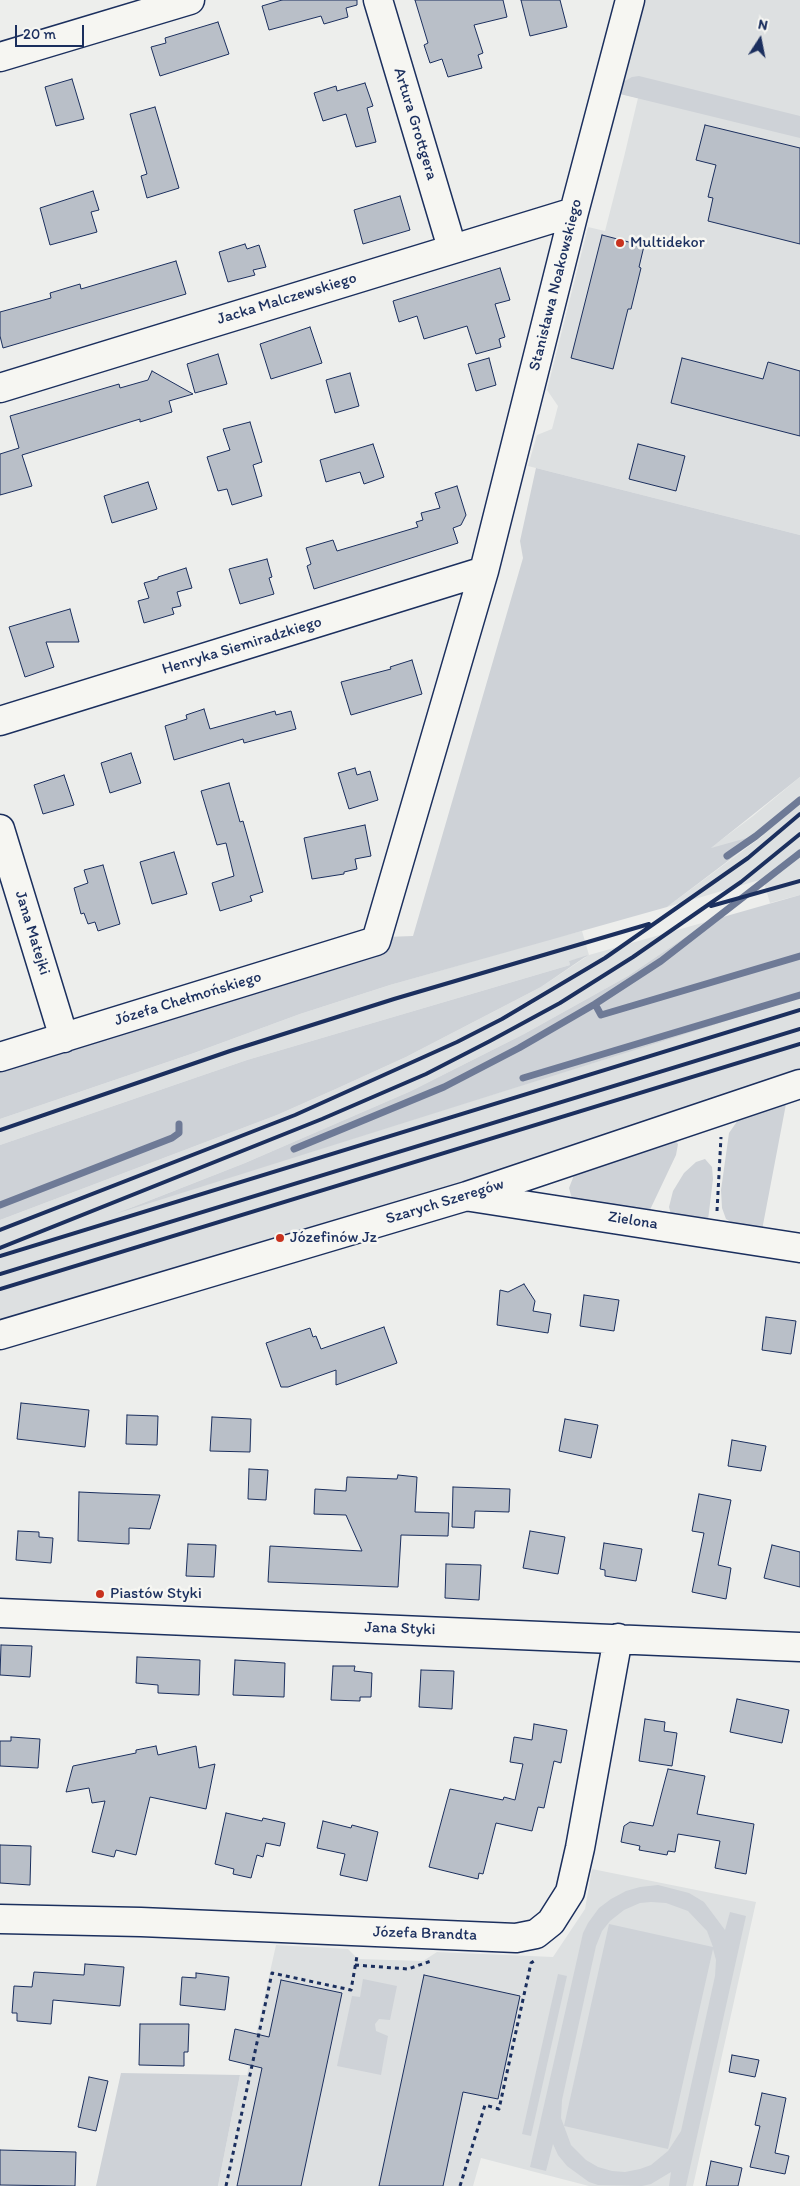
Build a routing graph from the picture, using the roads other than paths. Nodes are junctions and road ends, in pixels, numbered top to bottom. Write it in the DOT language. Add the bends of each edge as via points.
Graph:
graph roads {
  1 [pos="190,0"];
  2 [pos="378,0"];
  3 [pos="630,0"];
  4 [pos="0,57"];
  5 [pos="574,212"];
  6 [pos="452,248"];
  7 [pos="0,388"];
  8 [pos="484,571"];
  9 [pos="0,721"];
  10 [pos="0,829"];
  11 [pos="376,941"];
  12 [pos="64,1038"];
  13 [pos="0,1057"];
  14 [pos="800,1084"];
  15 [pos="467,1196"];
  16 [pos="800,1248"];
  17 [pos="0,1335"];
  18 [pos="0,1612"];
  19 [pos="618,1638"];
  20 [pos="800,1647"];
  21 [pos="0,1919"];
  1 -- 4 [label="street"];
  2 -- 6 [label="street, Artura Grottgera"];
  3 -- 5 [label="street, Stanisława Noakowskiego"];
  5 -- 6 [label="street, Jacka Malczewskiego"];
  5 -- 8 [label="street, Stanisława Noakowskiego"];
  6 -- 7 [label="street, Jacka Malczewskiego"];
  8 -- 9 [label="street, Henryka Siemiradzkiego"];
  8 -- 11 [label="street, Stanisława Noakowskiego"];
  10 -- 12 [label="street, Jana Matejki"];
  11 -- 12 [label="street, Józefa Chełmońskiego"];
  12 -- 13 [label="street, Józefa Chełmońskiego"];
  14 -- 15 [label="street, Szarych Szeregów"];
  15 -- 16 [label="street, Zielona"];
  15 -- 17 [label="street, Szarych Szeregów"];
  18 -- 19 [label="street, Jana Styki"];
  19 -- 20 [label="street, Jana Styki"];
  19 -- 21 [label="street, Józefa Brandta" via="570,1892 551,1922 536,1934 516,1938"];
}
